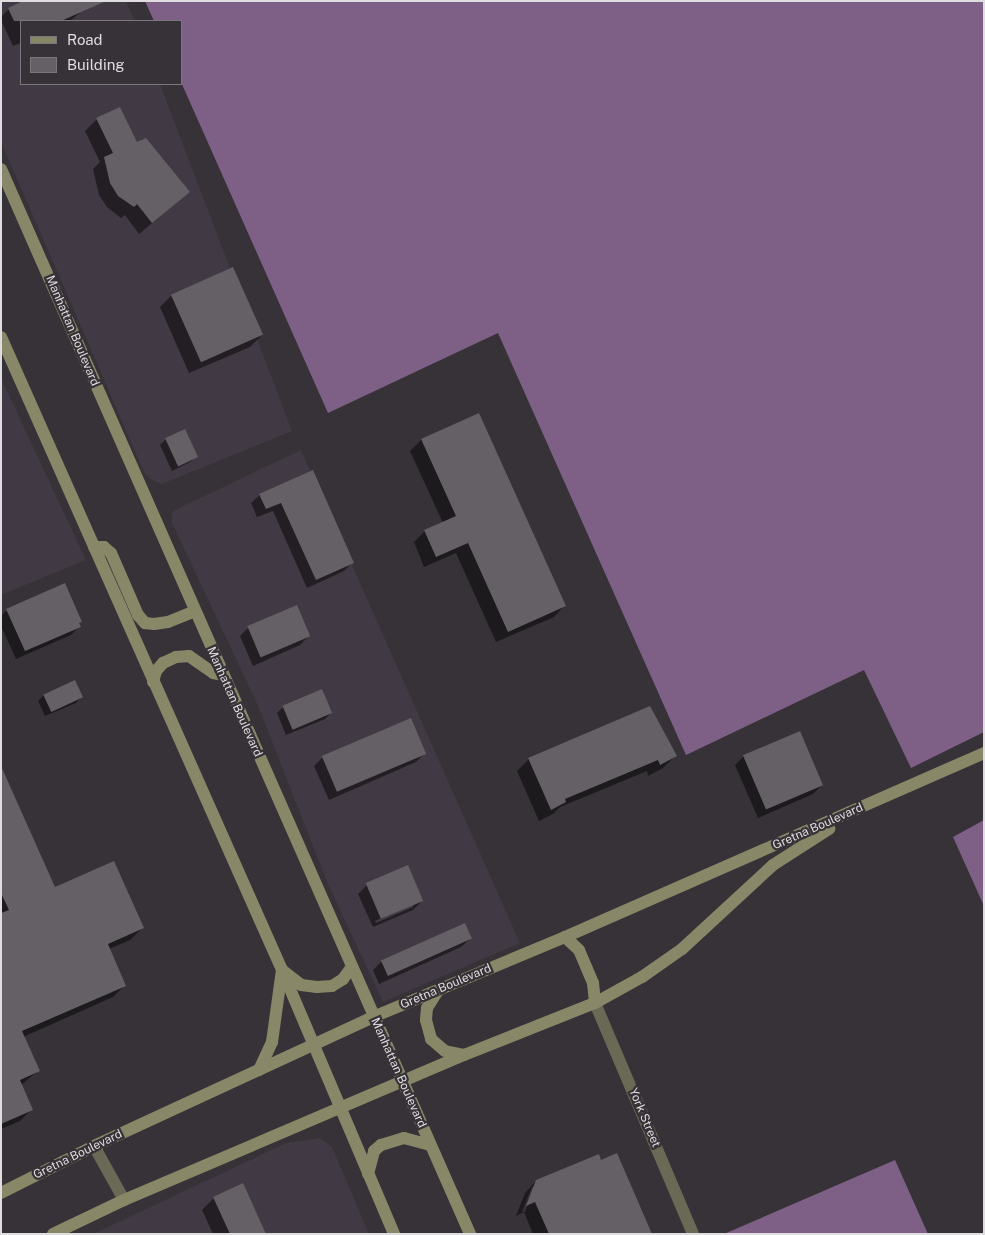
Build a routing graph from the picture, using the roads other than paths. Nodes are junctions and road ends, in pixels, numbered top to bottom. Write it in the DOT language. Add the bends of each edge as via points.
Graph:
graph roads {
  1 [pos="1,169"];
  2 [pos="1,336"];
  3 [pos="94,547"];
  4 [pos="194,611"];
  5 [pos="223,675"];
  6 [pos="153,682"];
  7 [pos="984,753"];
  8 [pos="897,792"];
  9 [pos="565,937"];
  10 [pos="351,968"];
  11 [pos="282,970"];
  12 [pos="437,992"];
  13 [pos="595,1003"];
  14 [pos="373,1017"];
  15 [pos="312,1045"];
  16 [pos="464,1055"];
  17 [pos="259,1070"];
  18 [pos="403,1082"];
  19 [pos="339,1108"];
  20 [pos="430,1145"];
  21 [pos="94,1146"];
  22 [pos="368,1174"];
  23 [pos="1,1193"];
  24 [pos="124,1200"];
  25 [pos="53,1234"];
  26 [pos="394,1234"];
  27 [pos="470,1234"];
  28 [pos="693,1234"];
  1 -- 4 [label="street, Manhattan Boulevard"];
  2 -- 3 [label="street"];
  3 -- 4 [label="street" via="104,547 111,553 138,615 145,623 168,622"];
  3 -- 6 [label="street"];
  4 -- 5 [label="street, Manhattan Boulevard"];
  5 -- 6 [label="street" via="213,673 189,656 183,656 163,663"];
  5 -- 10 [label="street, Manhattan Boulevard"];
  6 -- 11 [label="street"];
  7 -- 8 [label="street, Gretna Boulevard"];
  8 -- 9 [label="street, Gretna Boulevard"];
  8 -- 13 [label="street, Gretna Boulevard" via="819,835 773,865 682,949 642,977"];
  9 -- 12 [label="street, Gretna Boulevard"];
  9 -- 13 [label="street" via="579,950 593,983"];
  10 -- 11 [label="street" via="332,986 317,987 301,985"];
  10 -- 14 [label="street, Manhattan Boulevard"];
  11 -- 15 [label="street"];
  11 -- 17 [label="street" via="272,1042"];
  12 -- 14 [label="street, Gretna Boulevard"];
  12 -- 16 [label="street" via="427,1008 428,1030 432,1039 445,1051"];
  13 -- 16 [label="street, Gretna Boulevard"];
  13 -- 28 [label="street, York Street"];
  14 -- 15 [label="street, Gretna Boulevard"];
  14 -- 18 [label="street, Manhattan Boulevard"];
  15 -- 17 [label="street, Gretna Boulevard"];
  15 -- 19 [label="street"];
  16 -- 18 [label="street, Gretna Boulevard"];
  17 -- 21 [label="street, Gretna Boulevard"];
  18 -- 19 [label="street, Gretna Boulevard"];
  18 -- 20 [label="street, Manhattan Boulevard"];
  19 -- 22 [label="street"];
  19 -- 24 [label="street, Gretna Boulevard"];
  20 -- 22 [label="street" via="404,1138 380,1145 371,1158"];
  20 -- 27 [label="street, Manhattan Boulevard"];
  21 -- 23 [label="street, Gretna Boulevard"];
  21 -- 24 [label="street"];
  22 -- 26 [label="street"];
  24 -- 25 [label="street, Gretna Boulevard"];
}
